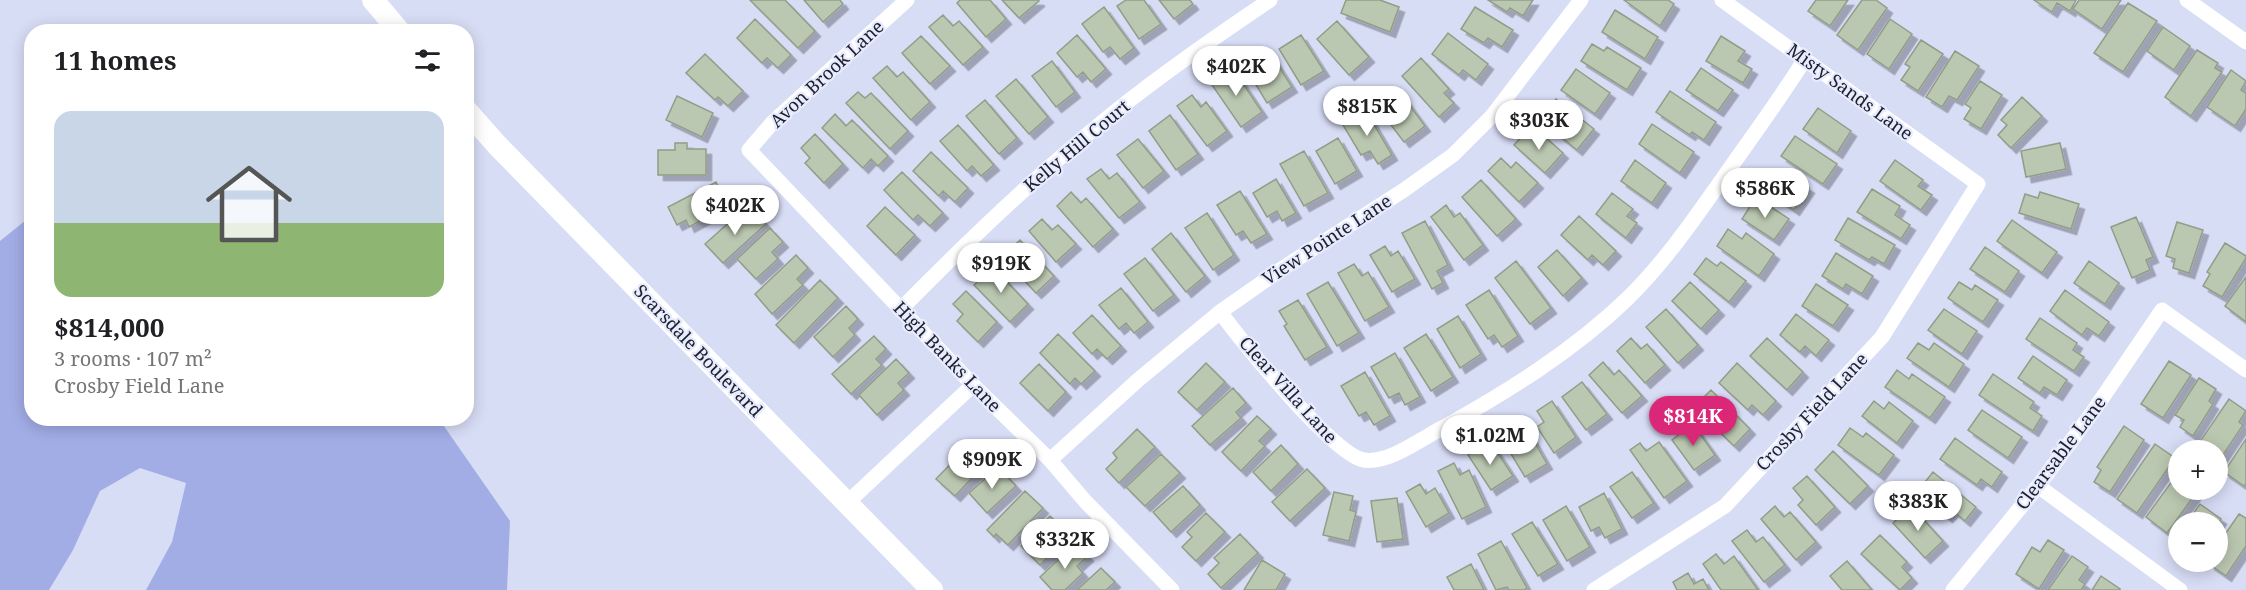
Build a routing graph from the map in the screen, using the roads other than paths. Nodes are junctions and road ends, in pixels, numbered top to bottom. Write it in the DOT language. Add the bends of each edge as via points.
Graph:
graph roads {
  1 [pos="373,0"];
  2 [pos="907,0"];
  3 [pos="1270,0"];
  4 [pos="1581,0"];
  5 [pos="1722,0"];
  6 [pos="2187,0"];
  7 [pos="393,24"];
  8 [pos="2246,42"];
  9 [pos="1805,59"];
  10 [pos="474,119"];
  11 [pos="749,150"];
  12 [pos="1978,184"];
  13 [pos="900,310"];
  14 [pos="1221,312"];
  15 [pos="2246,370"];
  16 [pos="973,385"];
  17 [pos="1050,460"];
  18 [pos="2038,486"];
  19 [pos="848,503"];
  20 [pos="932,590"];
  21 [pos="1172,590"];
  22 [pos="1594,590"];
  23 [pos="1953,590"];
  24 [pos="2181,590"];
  1 -- 7 [label="main road"];
  2 -- 11 [label="street, Avon Brook Lane" via="773,122"];
  3 -- 13 [label="street, Kelly Hill Court" via="1100,123 1000,212"];
  4 -- 14 [label="street, View Pointe Lane" via="1492,116 1452,155"];
  5 -- 9 [label="street, Misty Sands Lane"];
  6 -- 8 [label="street"];
  9 -- 12 [label="street, Misty Sands Lane"];
  9 -- 14 [label="street, Clear Villa Lane" via="1677,242 1627,298 1527,377 1388,458 1363,460 1341,448 1244,345"];
  10 -- 19 [label="main road, Scarsdale Boulevard"];
  11 -- 13 [label="street, High Banks Lane"];
  12 -- 22 [label="street, Crosby Field Lane" via="1882,337 1725,506"];
  13 -- 16 [label="street, High Banks Lane"];
  14 -- 17 [label="street, View Pointe Lane"];
  15 -- 18 [label="street, Clearsable Lane" via="2162,310"];
  16 -- 17 [label="street, High Banks Lane"];
  16 -- 19 [label="street"];
  17 -- 21 [label="street, High Banks Lane"];
  18 -- 23 [label="street, Clearsable Lane"];
  18 -- 24 [label="street"];
  19 -- 20 [label="main road, Scarsdale Boulevard"];
}
